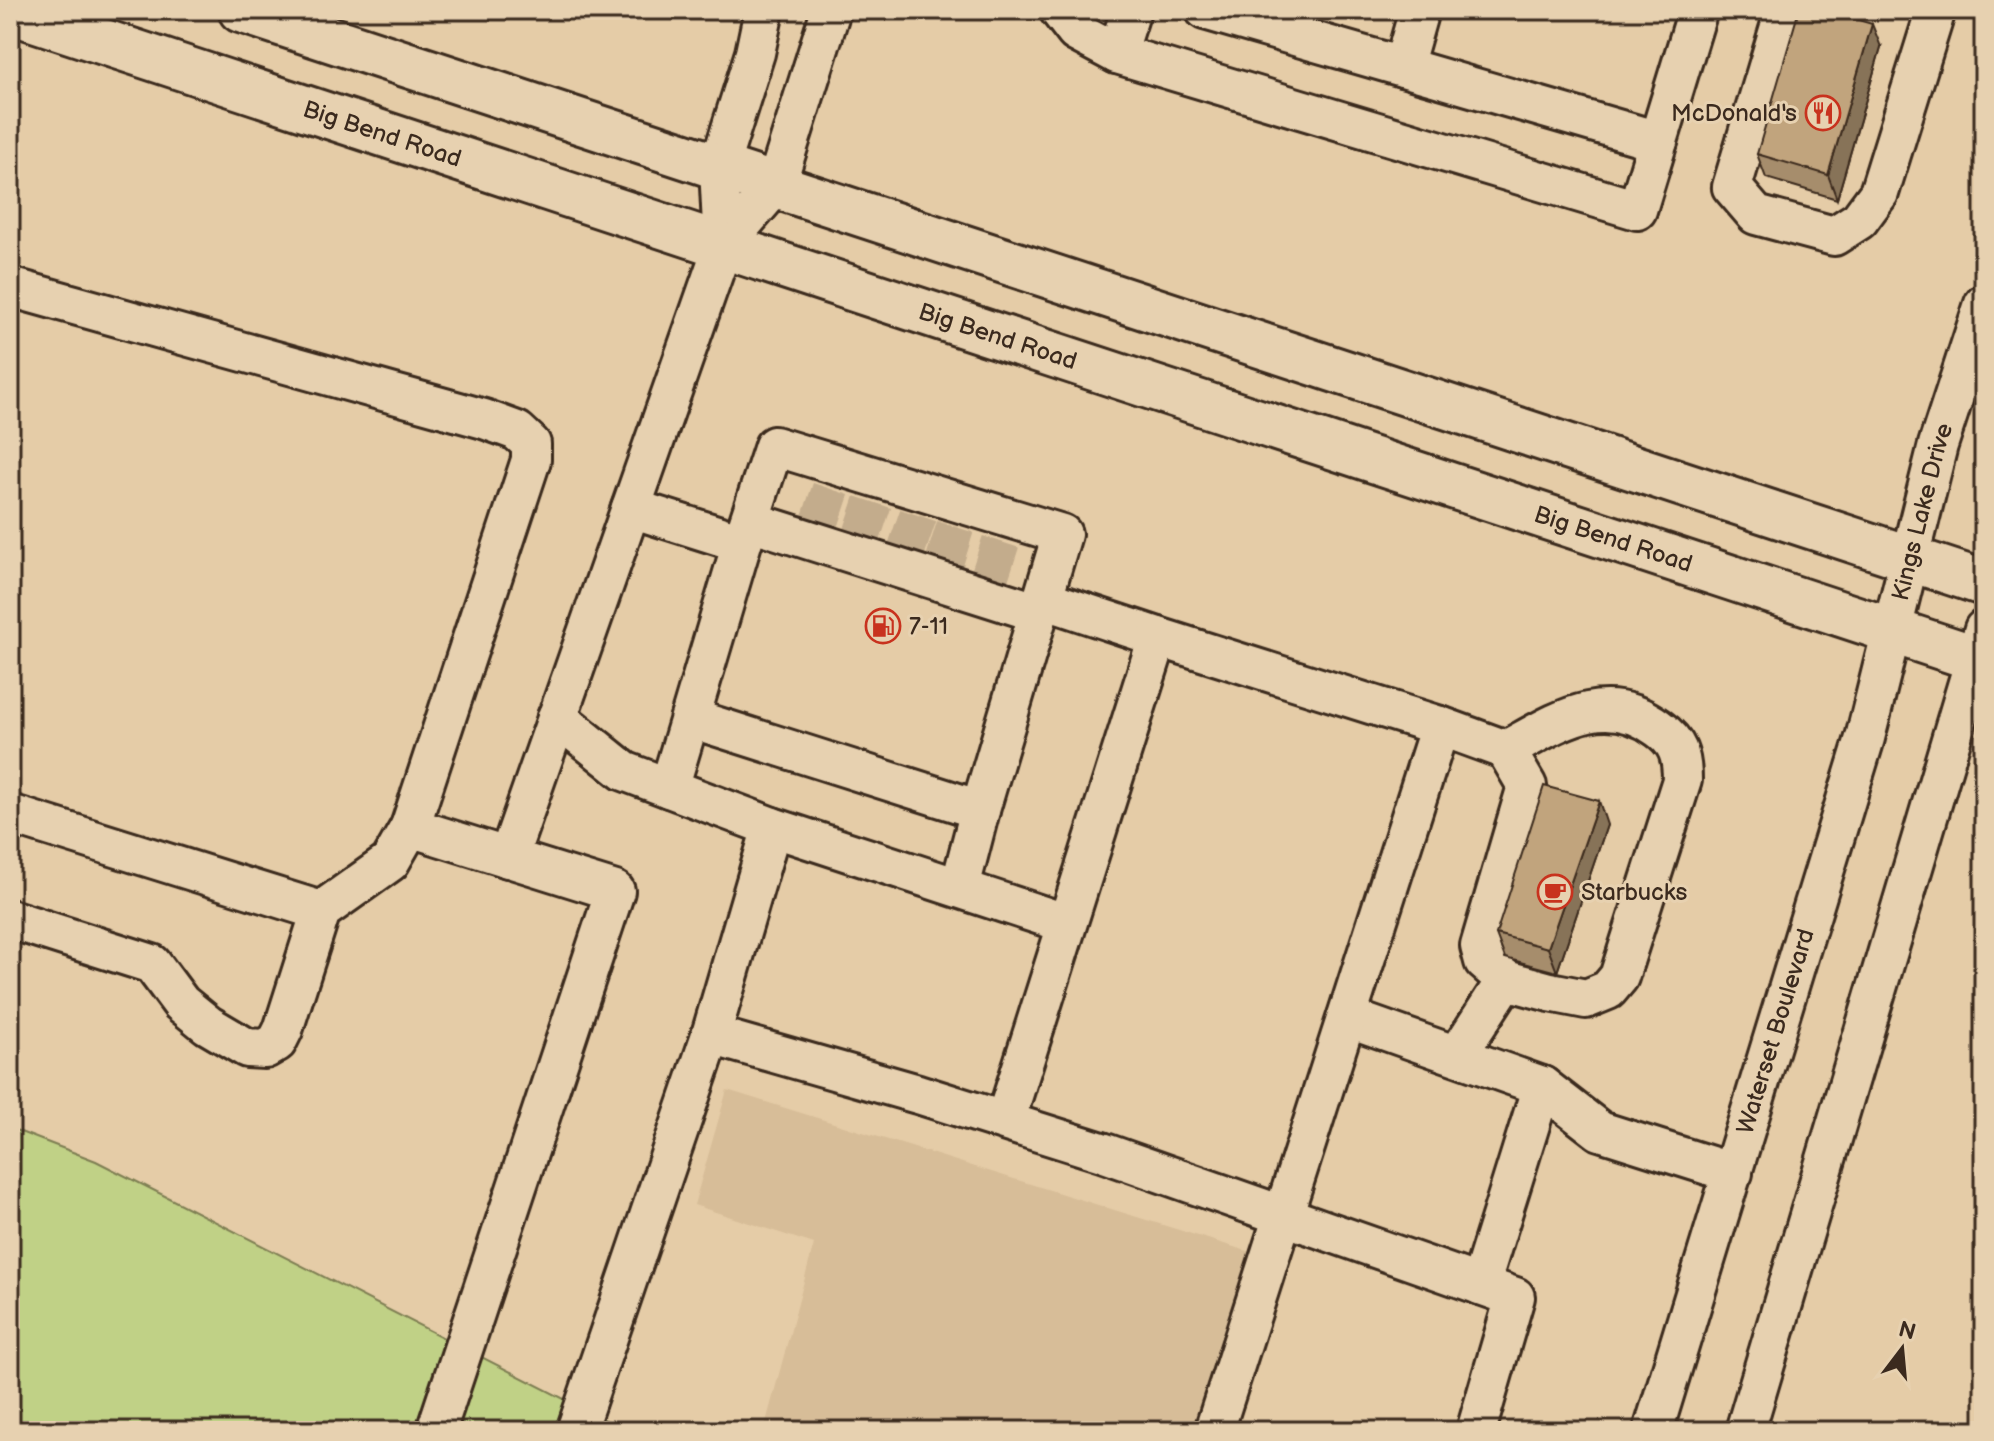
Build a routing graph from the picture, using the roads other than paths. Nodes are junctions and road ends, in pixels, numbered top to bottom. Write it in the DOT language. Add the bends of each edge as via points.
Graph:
graph roads {
  1 [pos="241,10"];
  2 [pos="764,10"];
  3 [pos="831,10"];
  4 [pos="1059,10"];
  5 [pos="1131,10"];
  6 [pos="1205,10"];
  7 [pos="1419,10"];
  8 [pos="1698,10"];
  9 [pos="1785,10"];
  10 [pos="1809,10"];
  11 [pos="1910,10"];
  12 [pos="1936,10"];
  13 [pos="10,11"];
  14 [pos="1923,51"];
  15 [pos="1117,54"];
  16 [pos="1403,67"];
  17 [pos="1911,91"];
  18 [pos="1658,141"];
  19 [pos="719,167"];
  20 [pos="776,185"];
  21 [pos="723,246"];
  22 [pos="10,287"];
  23 [pos="1984,304"];
  24 [pos="631,508"];
  25 [pos="746,532"];
  26 [pos="1909,558"];
  27 [pos="1984,583"];
  28 [pos="1041,606"];
  29 [pos="1893,631"];
  30 [pos="1158,637"];
  31 [pos="1981,650"];
  32 [pos="557,717"];
  33 [pos="690,718"];
  34 [pos="1440,726"];
  35 [pos="1506,750"];
  36 [pos="669,788"];
  37 [pos="980,810"];
  38 [pos="10,814"];
  39 [pos="410,827"];
  40 [pos="772,827"];
  41 [pos="508,858"];
  42 [pos="960,887"];
  43 [pos="321,911"];
  44 [pos="10,919"];
  45 [pos="1065,923"];
  46 [pos="1506,980"];
  47 [pos="1347,1017"];
  48 [pos="711,1035"];
  49 [pos="1458,1054"];
  50 [pos="1542,1086"];
  51 [pos="1005,1121"];
  52 [pos="1733,1173"];
  53 [pos="1283,1217"];
  54 [pos="1480,1285"];
  55 [pos="436,1431"];
  56 [pos="576,1431"];
  57 [pos="1214,1431"];
  58 [pos="1476,1431"];
  59 [pos="1653,1431"];
  60 [pos="1745,1431"];
  1 -- 19 [label="main road"];
  2 -- 19 [label="street"];
  3 -- 20 [label="street"];
  4 -- 15 [label="street" via="1076,32"];
  5 -- 15 [label="street"];
  6 -- 16 [label="street"];
  7 -- 16 [label="street"];
  8 -- 18 [label="street"];
  9 -- 17 [label="street" via="1732,187 1756,215 1834,236 1859,220 1879,193"];
  10 -- 17 [label="street" via="1754,177 1769,203 1839,220 1860,201"];
  11 -- 14 [label="street"];
  12 -- 14 [label="street"];
  13 -- 21 [label="main road, Big Bend Road"];
  14 -- 17 [label="street"];
  15 -- 18 [label="street" via="1637,210"];
  16 -- 18 [label="street"];
  19 -- 20 [label="main road"];
  19 -- 21 [label="street"];
  20 -- 21 [label="street"];
  20 -- 26 [label="main road"];
  21 -- 24 [label="street"];
  21 -- 29 [label="main road, Big Bend Road"];
  22 -- 39 [label="street" via="484,419 517,431 531,444 531,460"];
  23 -- 26 [label="street, Kings Lake Drive" via="1938,445"];
  24 -- 25 [label="street"];
  24 -- 32 [label="street"];
  25 -- 28 [label="street" via="816,533"];
  25 -- 28 [label="street" via="774,446 1007,524 1062,534"];
  25 -- 33 [label="street"];
  26 -- 27 [label="main road"];
  26 -- 29 [label="street, Kings Lake Drive"];
  28 -- 30 [label="street"];
  28 -- 37 [label="street"];
  29 -- 31 [label="main road, Big Bend Road"];
  29 -- 52 [label="street, Waterset Boulevard"];
  30 -- 34 [label="street"];
  30 -- 45 [label="street"];
  31 -- 60 [label="street"];
  32 -- 36 [label="street" via="624,771"];
  32 -- 41 [label="street"];
  33 -- 36 [label="street"];
  33 -- 37 [label="street"];
  34 -- 35 [label="street"];
  34 -- 47 [label="street"];
  35 -- 46 [label="street" via="1527,786 1480,946 1484,961"];
  35 -- 46 [label="street" via="1565,718 1605,707 1646,719 1673,738 1682,757 1682,780 1619,977 1608,990 1586,999"];
  36 -- 40 [label="street"];
  37 -- 42 [label="street"];
  38 -- 43 [label="street"];
  39 -- 41 [label="street"];
  39 -- 43 [label="street" via="390,862"];
  40 -- 42 [label="street"];
  40 -- 48 [label="street"];
  41 -- 55 [label="street" via="615,891"];
  42 -- 45 [label="street"];
  43 -- 44 [label="street" via="283,1030 265,1049 247,1048 208,1025 181,1003 152,964"];
  45 -- 51 [label="street"];
  46 -- 49 [label="street"];
  47 -- 49 [label="street"];
  47 -- 53 [label="street"];
  48 -- 51 [label="street"];
  48 -- 56 [label="street"];
  49 -- 50 [label="street"];
  50 -- 52 [label="street" via="1600,1131"];
  50 -- 54 [label="street"];
  51 -- 53 [label="street"];
  52 -- 59 [label="street, Waterset Boulevard"];
  53 -- 54 [label="street"];
  53 -- 57 [label="street"];
  54 -- 58 [label="street" via="1515,1297"];
}
